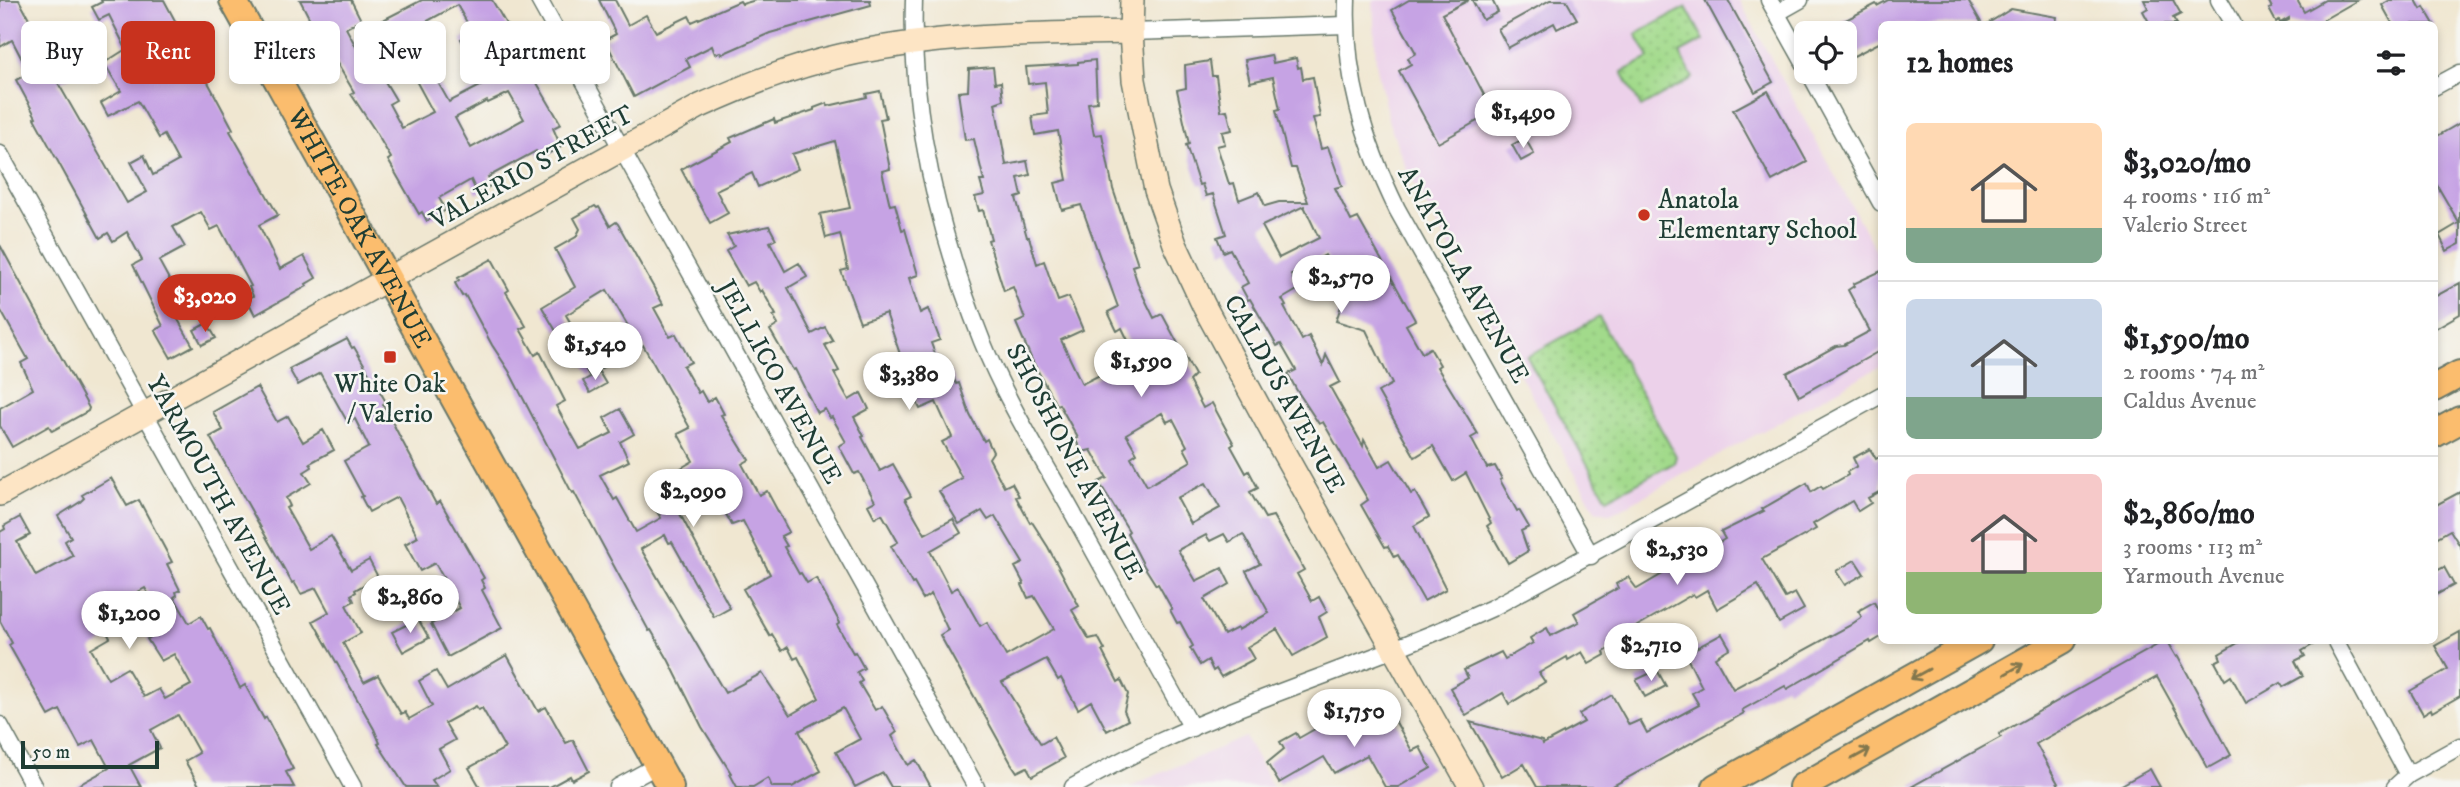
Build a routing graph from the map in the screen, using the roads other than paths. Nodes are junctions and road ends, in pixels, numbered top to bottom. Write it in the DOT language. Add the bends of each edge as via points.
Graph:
graph roads {
  1 [pos="233,0"];
  2 [pos="539,0"];
  3 [pos="914,0"];
  4 [pos="1132,0"];
  5 [pos="1347,0"];
  6 [pos="1800,0"];
  7 [pos="2219,0"];
  8 [pos="1773,6"];
  9 [pos="2231,21"];
  10 [pos="1346,25"];
  11 [pos="1131,32"];
  12 [pos="913,43"];
  13 [pos="1794,44"];
  14 [pos="2460,73"];
  15 [pos="1816,84"];
  16 [pos="2438,85"];
  17 [pos="622,150"];
  18 [pos="0,154"];
  19 [pos="1878,198"];
  20 [pos="387,280"];
  21 [pos="2460,374"];
  22 [pos="2438,386"];
  23 [pos="1878,397"];
  24 [pos="144,414"];
  25 [pos="2460,420"];
  26 [pos="2438,432"];
  27 [pos="0,494"];
  28 [pos="1591,556"];
  29 [pos="1972,644"];
  30 [pos="2056,644"];
  31 [pos="2337,644"];
  32 [pos="1394,649"];
  33 [pos="0,725"];
  34 [pos="1192,728"];
  35 [pos="2460,746"];
  36 [pos="2408,775"];
  37 [pos="664,776"];
  38 [pos="34,787"];
  39 [pos="353,787"];
  40 [pos="618,787"];
  41 [pos="976,787"];
  42 [pos="1073,787"];
  43 [pos="1471,787"];
  44 [pos="1716,787"];
  45 [pos="1802,787"];
  46 [pos="2395,787"];
  1 -- 20 [label="main road, WHITE OAK AVENUE"];
  2 -- 17 [label="street, JELLICO AVENUE"];
  3 -- 12 [label="street, SHOSHONE AVENUE"];
  4 -- 11 [label="street, CALDUS AVENUE"];
  5 -- 10 [label="street, ANATOLA AVENUE"];
  6 -- 8 [label="street"];
  7 -- 9 [label="street"];
  8 -- 13 [label="street"];
  10 -- 11 [label="street, VALERIO STREET"];
  10 -- 28 [label="street, ANATOLA AVENUE" via="1359,118 1376,166"];
  11 -- 12 [label="street, VALERIO STREET"];
  11 -- 32 [label="street, CALDUS AVENUE" via="1144,136 1175,244 1210,318"];
  12 -- 17 [label="street, VALERIO STREET" via="837,56 783,73 700,106"];
  12 -- 34 [label="street, SHOSHONE AVENUE" via="937,211 982,342"];
  14 -- 16 [label="street"];
  15 -- 19 [label="street"];
  17 -- 20 [label="street, VALERIO STREET"];
  17 -- 41 [label="street, JELLICO AVENUE"];
  18 -- 24 [label="street, YARMOUTH AVENUE"];
  20 -- 24 [label="street, VALERIO STREET"];
  20 -- 37 [label="main road, WHITE OAK AVENUE"];
  21 -- 22 [label="main road"];
  23 -- 28 [label="street"];
  24 -- 27 [label="street, VALERIO STREET"];
  24 -- 39 [label="street, YARMOUTH AVENUE"];
  25 -- 26 [label="main road"];
  28 -- 32 [label="street" via="1492,608"];
  29 -- 44 [label="main road, one-way"];
  45 -- 30 [label="main road, one-way"];
  31 -- 36 [label="street"];
  32 -- 34 [label="street"];
  32 -- 43 [label="street, CALDUS AVENUE"];
  33 -- 38 [label="street"];
  34 -- 42 [label="street"];
  35 -- 36 [label="street"];
  36 -- 46 [label="street"];
  37 -- 40 [label="street"];
}
